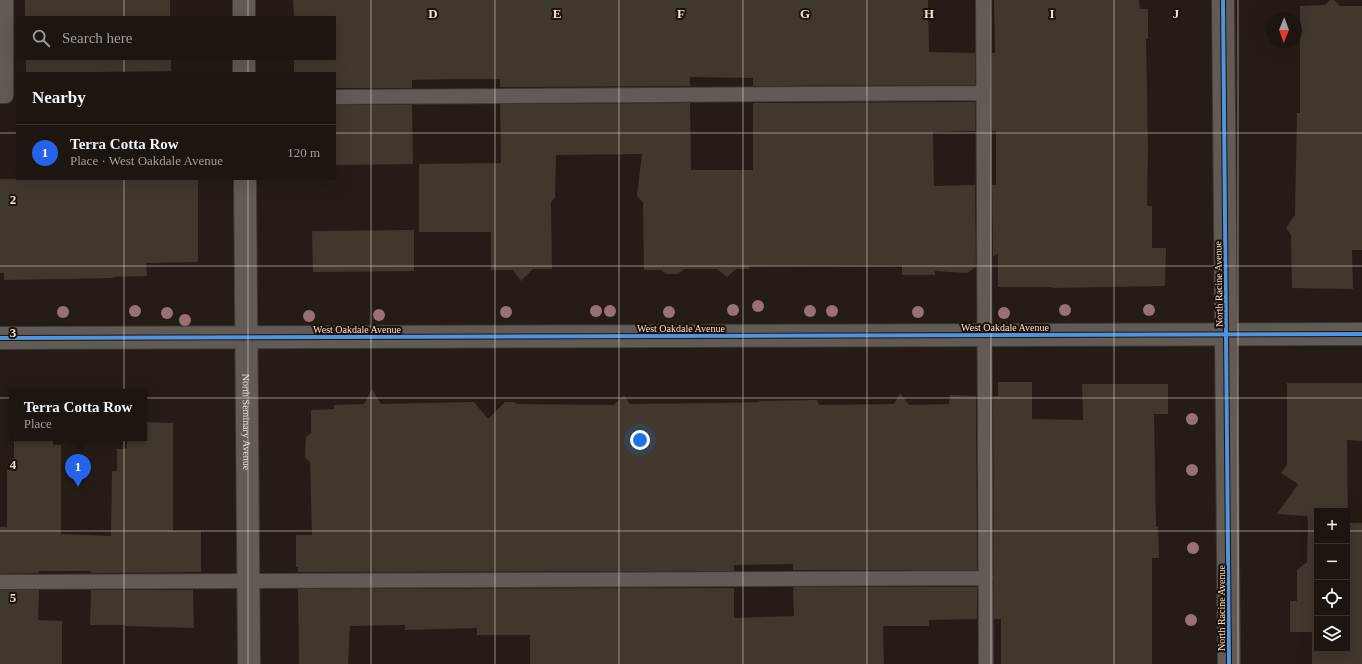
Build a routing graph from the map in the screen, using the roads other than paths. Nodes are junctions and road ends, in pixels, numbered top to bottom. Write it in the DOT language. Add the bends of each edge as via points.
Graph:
graph roads {
  1 [pos="6,0"];
  2 [pos="244,0"];
  3 [pos="983,0"];
  4 [pos="1223,0"];
  5 [pos="244,16"];
  6 [pos="244,60"];
  7 [pos="244,72"];
  8 [pos="983,93"];
  9 [pos="0,96"];
  10 [pos="336,97"];
  11 [pos="245,180"];
  12 [pos="1227,334"];
  13 [pos="1362,334"];
  14 [pos="984,335"];
  15 [pos="246,337"];
  16 [pos="0,338"];
  17 [pos="986,578"];
  18 [pos="0,582"];
  19 [pos="248,582"];
  20 [pos="249,664"];
  21 [pos="986,664"];
  22 [pos="1229,664"];
  1 -- 9 [label="lane" via="6,96"];
  2 -- 5 [label="street"];
  3 -- 8 [label="lane"];
  4 -- 12 [label="street, North Racine Avenue"];
  6 -- 7 [label="street"];
  8 -- 10 [label="lane"];
  8 -- 14 [label="lane"];
  11 -- 15 [label="street, North Seminary Avenue"];
  12 -- 13 [label="street, West Oakdale Avenue"];
  12 -- 14 [label="street, West Oakdale Avenue"];
  12 -- 22 [label="street, North Racine Avenue"];
  14 -- 15 [label="street, West Oakdale Avenue"];
  14 -- 17 [label="lane"];
  15 -- 16 [label="street, West Oakdale Avenue"];
  15 -- 19 [label="street, North Seminary Avenue"];
  17 -- 19 [label="lane"];
  17 -- 21 [label="lane"];
  18 -- 19 [label="lane"];
  19 -- 20 [label="street, North Seminary Avenue"];
}
